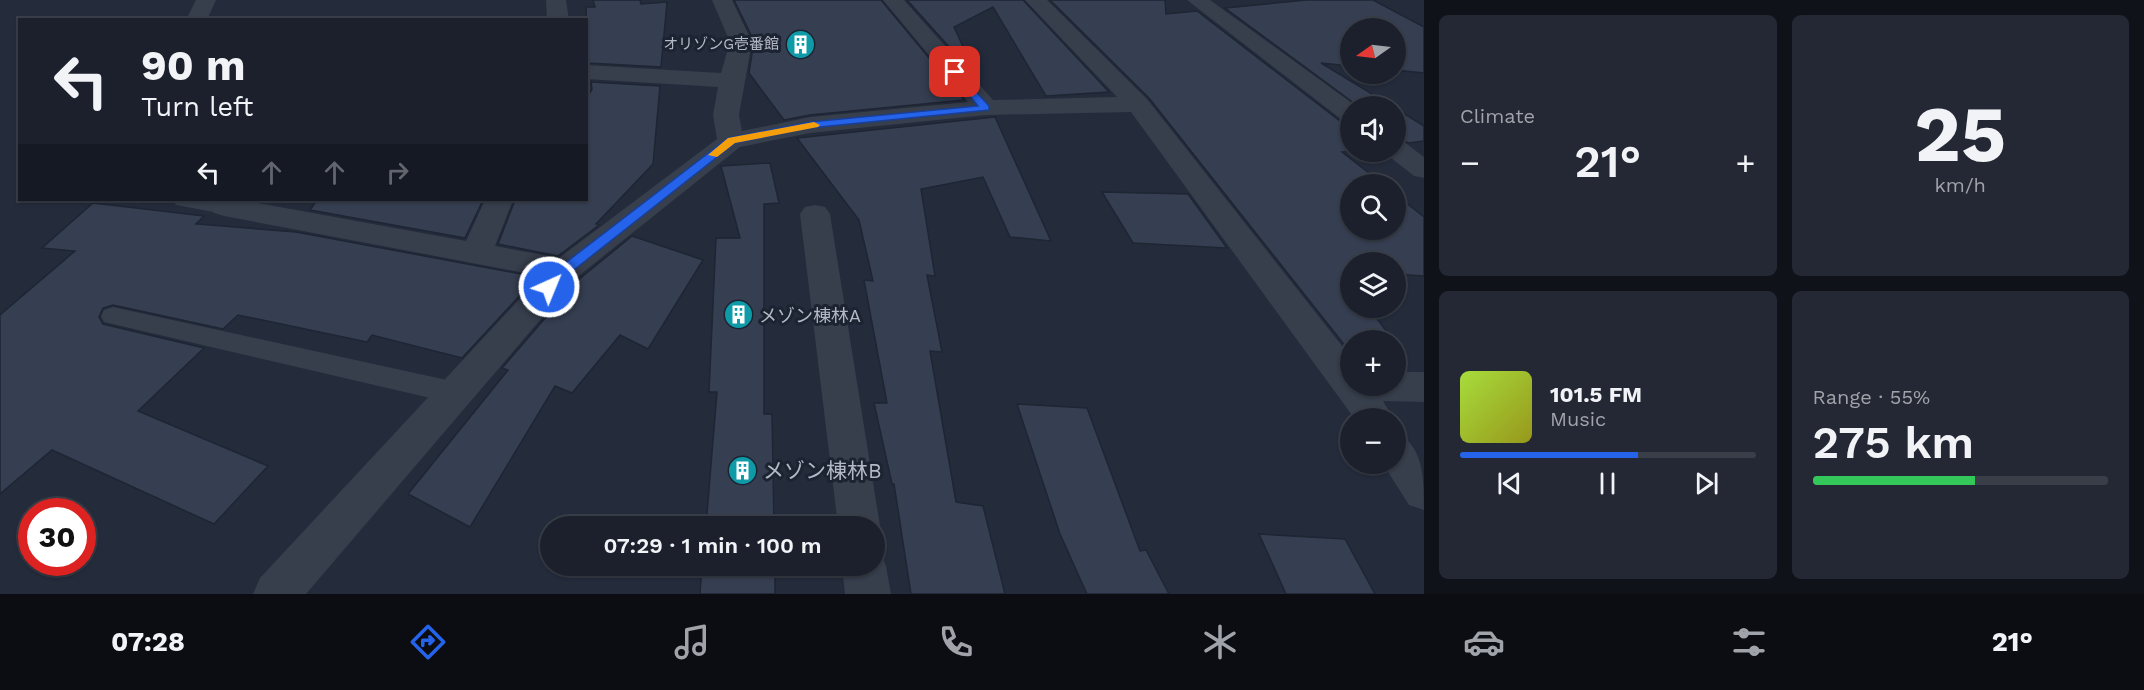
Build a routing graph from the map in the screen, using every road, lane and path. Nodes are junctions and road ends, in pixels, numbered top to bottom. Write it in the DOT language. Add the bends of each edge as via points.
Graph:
graph roads {
  1 [pos="206,0"];
  2 [pos="556,0"];
  3 [pos="722,0"];
  4 [pos="893,0"];
  5 [pos="1035,0"];
  6 [pos="1197,0"];
  7 [pos="197,18"];
  8 [pos="558,18"];
  9 [pos="588,72"];
  10 [pos="731,81"];
  11 [pos="1138,104"];
  12 [pos="1340,107"];
  13 [pos="986,108"];
  14 [pos="731,141"];
  15 [pos="1406,156"];
  16 [pos="1424,170"];
  17 [pos="197,201"];
  18 [pos="499,201"];
  19 [pos="226,203"];
  20 [pos="815,214"];
  21 [pos="476,254"];
  22 [pos="565,270"];
  23 [pos="113,316"];
  24 [pos="1340,370"];
  25 [pos="1406,387"];
  26 [pos="1424,387"];
  27 [pos="456,393"];
  28 [pos="1406,466"];
  29 [pos="1424,492"];
  30 [pos="858,516"];
  31 [pos="865,576"];
  32 [pos="276,594"];
  33 [pos="868,594"];
  1 -- 7 [label="street"];
  2 -- 8 [label="street"];
  3 -- 10 [label="street" via="741,42"];
  4 -- 13 [label="street"];
  5 -- 11 [label="street"];
  6 -- 12 [label="street"];
  9 -- 10 [label="street"];
  10 -- 14 [label="street" via="726,115"];
  11 -- 13 [label="street"];
  11 -- 24 [label="street"];
  13 -- 14 [label="street" via="810,125"];
  14 -- 22 [label="street"];
  15 -- 16 [label="street"];
  17 -- 19 [label="lane"];
  18 -- 21 [label="street"];
  19 -- 21 [label="street"];
  20 -- 30 [label="street"];
  21 -- 22 [label="street"];
  22 -- 27 [label="street"];
  23 -- 27 [label="lane"];
  25 -- 26 [label="street"];
  27 -- 32 [label="street"];
  28 -- 29 [label="street"];
  31 -- 33 [label="street"];
}
